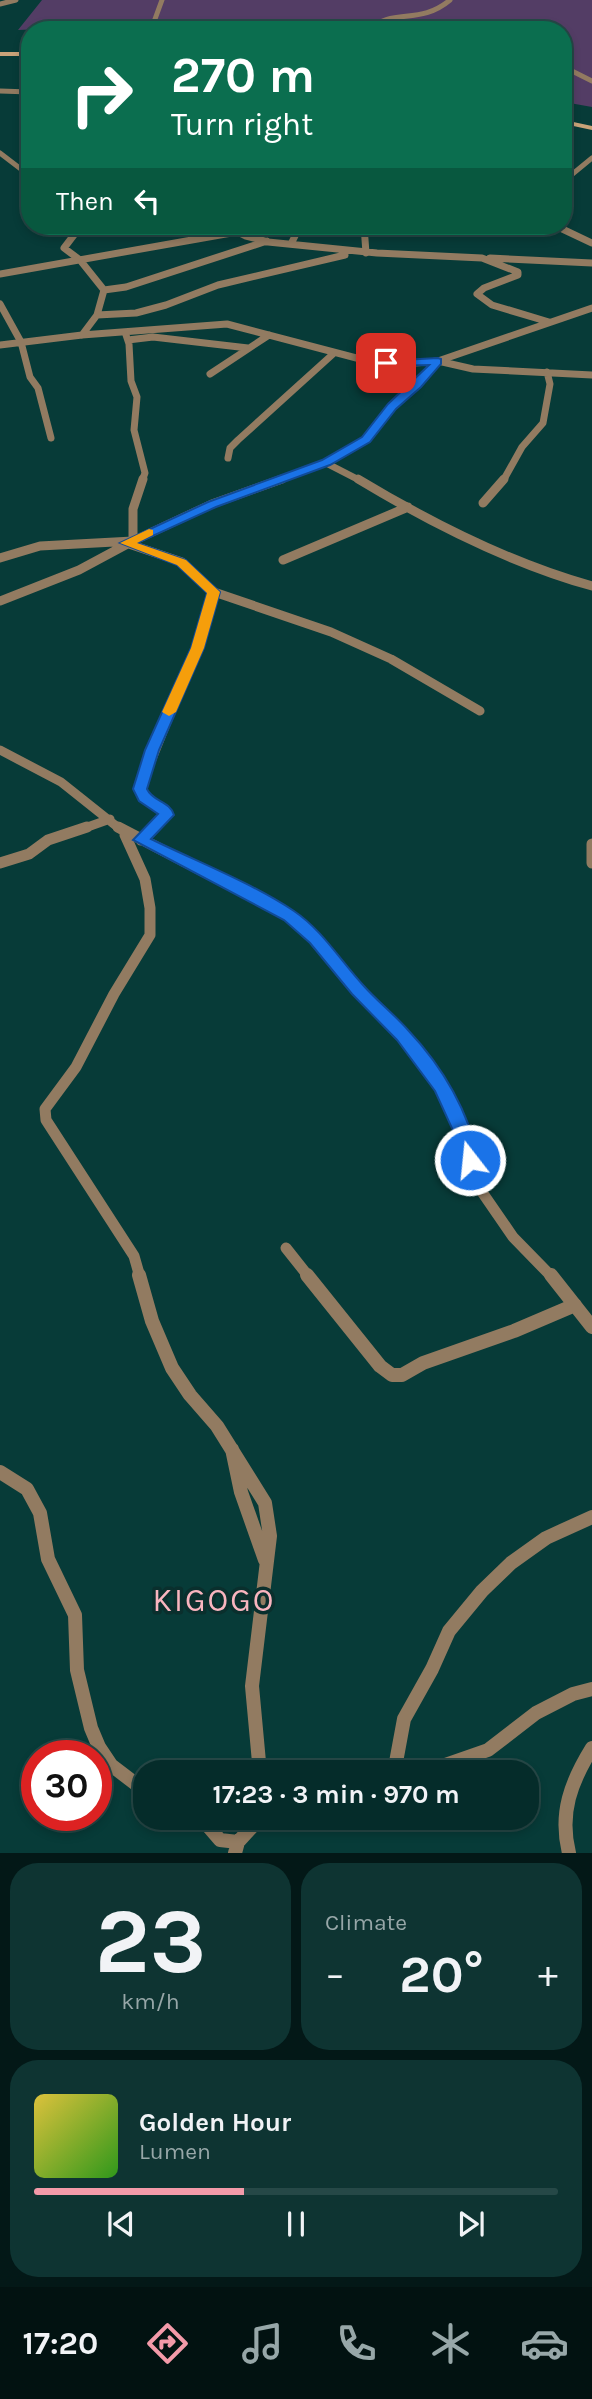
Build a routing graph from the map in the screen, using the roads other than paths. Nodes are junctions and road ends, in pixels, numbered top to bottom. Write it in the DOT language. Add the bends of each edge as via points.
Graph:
graph roads {
  1 [pos="16,0"];
  2 [pos="162,0"];
  3 [pos="450,0"];
  4 [pos="0,4"];
  5 [pos="154,21"];
  6 [pos="378,21"];
  7 [pos="0,54"];
  8 [pos="21,54"];
  9 [pos="572,71"];
  10 [pos="592,81"];
  11 [pos="0,90"];
  12 [pos="21,91"];
  13 [pos="572,124"];
  14 [pos="592,128"];
  15 [pos="0,153"];
  16 [pos="592,159"];
  17 [pos="572,166"];
  18 [pos="581,166"];
  19 [pos="21,169"];
  20 [pos="572,174"];
  21 [pos="572,234"];
  22 [pos="73,235"];
  23 [pos="220,235"];
  24 [pos="247,235"];
  25 [pos="296,235"];
  26 [pos="365,235"];
  27 [pos="267,241"];
  28 [pos="592,243"];
  29 [pos="291,244"];
  30 [pos="354,253"];
  31 [pos="366,253"];
  32 [pos="482,258"];
  33 [pos="80,260"];
  34 [pos="592,263"];
  35 [pos="0,274"];
  36 [pos="104,290"];
  37 [pos="0,304"];
  38 [pos="592,308"];
  39 [pos="97,315"];
  40 [pos="549,322"];
  41 [pos="82,335"];
  42 [pos="269,335"];
  43 [pos="126,336"];
  44 [pos="21,342"];
  45 [pos="0,345"];
  46 [pos="248,348"];
  47 [pos="334,354"];
  48 [pos="438,362"];
  49 [pos="547,372"];
  50 [pos="210,374"];
  51 [pos="592,375"];
  52 [pos="51,438"];
  53 [pos="228,457"];
  54 [pos="326,463"];
  55 [pos="483,503"];
  56 [pos="408,507"];
  57 [pos="129,542"];
  58 [pos="0,558"];
  59 [pos="283,560"];
  60 [pos="592,586"];
  61 [pos="214,592"];
  62 [pos="0,601"];
  63 [pos="480,711"];
  64 [pos="0,750"];
  65 [pos="110,819"];
  66 [pos="125,835"];
  67 [pos="141,840"];
  68 [pos="592,844"];
  69 [pos="0,863"];
  70 [pos="592,863"];
  71 [pos="286,1248"];
  72 [pos="575,1305"];
  73 [pos="592,1327"];
  74 [pos="0,1472"];
  75 [pos="592,1517"];
  76 [pos="592,1689"];
  77 [pos="592,1748"];
  78 [pos="259,1760"];
  79 [pos="396,1760"];
  80 [pos="459,1760"];
  81 [pos="133,1782"];
  82 [pos="211,1830"];
  83 [pos="251,1830"];
  84 [pos="237,1848"];
  85 [pos="569,1853"];
  1 -- 4 [label="street"];
  2 -- 5 [label="street"];
  3 -- 6 [label="street" via="430,14"];
  7 -- 8 [label="street"];
  9 -- 10 [label="street"];
  11 -- 12 [label="street"];
  13 -- 14 [label="street"];
  15 -- 19 [label="street"];
  16 -- 18 [label="street"];
  17 -- 18 [label="street"];
  18 -- 20 [label="street"];
  21 -- 28 [label="street"];
  22 -- 33 [label="street" via="64,248"];
  23 -- 33 [label="street"];
  24 -- 27 [label="street"];
  25 -- 29 [label="street"];
  26 -- 31 [label="street"];
  27 -- 29 [label="street"];
  27 -- 36 [label="street"];
  29 -- 30 [label="street"];
  30 -- 31 [label="street"];
  30 -- 39 [label="street" via="218,285 146,310"];
  31 -- 32 [label="street"];
  32 -- 34 [label="street"];
  32 -- 40 [label="street" via="519,274 479,291 482,299"];
  33 -- 35 [label="street"];
  33 -- 36 [label="street"];
  36 -- 39 [label="street"];
  37 -- 44 [label="street"];
  38 -- 40 [label="street"];
  39 -- 41 [label="street"];
  40 -- 48 [label="street"];
  41 -- 43 [label="street"];
  41 -- 44 [label="street"];
  42 -- 43 [label="street" via="227,324"];
  42 -- 46 [label="street"];
  42 -- 47 [label="street"];
  43 -- 46 [label="street"];
  43 -- 57 [label="street" via="137,397 134,430 145,473 133,509"];
  44 -- 45 [label="street"];
  44 -- 52 [label="street"];
  46 -- 50 [label="street"];
  47 -- 48 [label="street" via="386,363"];
  47 -- 53 [label="street" via="237,439"];
  48 -- 49 [label="street" via="473,369"];
  48 -- 54 [label="street" via="366,439"];
  49 -- 51 [label="street"];
  49 -- 55 [label="street" via="550,384 543,423"];
  54 -- 56 [label="street"];
  54 -- 57 [label="street" via="212,504"];
  56 -- 59 [label="street"];
  56 -- 60 [label="street" via="464,538"];
  57 -- 58 [label="street" via="40,546"];
  57 -- 61 [label="street" via="182,562"];
  57 -- 62 [label="street" via="79,570"];
  61 -- 63 [label="street" via="343,637"];
  61 -- 67 [label="street" via="197,648 140,789 144,798 166,815"];
  64 -- 65 [label="street" via="51,776"];
  65 -- 66 [label="street"];
  65 -- 69 [label="street" via="48,840 29,854"];
  66 -- 67 [label="street"];
  66 -- 78 [label="street" via="145,878 150,935 76,1068 45,1109 46,1120 134,1256 152,1321 172,1368 232,1449 244,1506 267,1566 252,1686"];
  67 -- 72 [label="street" via="256,897 316,939 403,1035 443,1088 482,1192 513,1237"];
  68 -- 70 [label="street"];
  71 -- 72 [label="street" via="392,1375 402,1375"];
  72 -- 73 [label="street"];
  74 -- 81 [label="street" via="27,1489 40,1513 48,1559 75,1615 77,1670 92,1728 111,1765"];
  75 -- 79 [label="street" via="546,1538 511,1563 449,1631 404,1719"];
  76 -- 80 [label="street" via="536,1713 488,1750"];
  77 -- 85 [label="street" via="577,1772 564,1809"];
  82 -- 84 [label="street"];
  83 -- 84 [label="street"];
}
